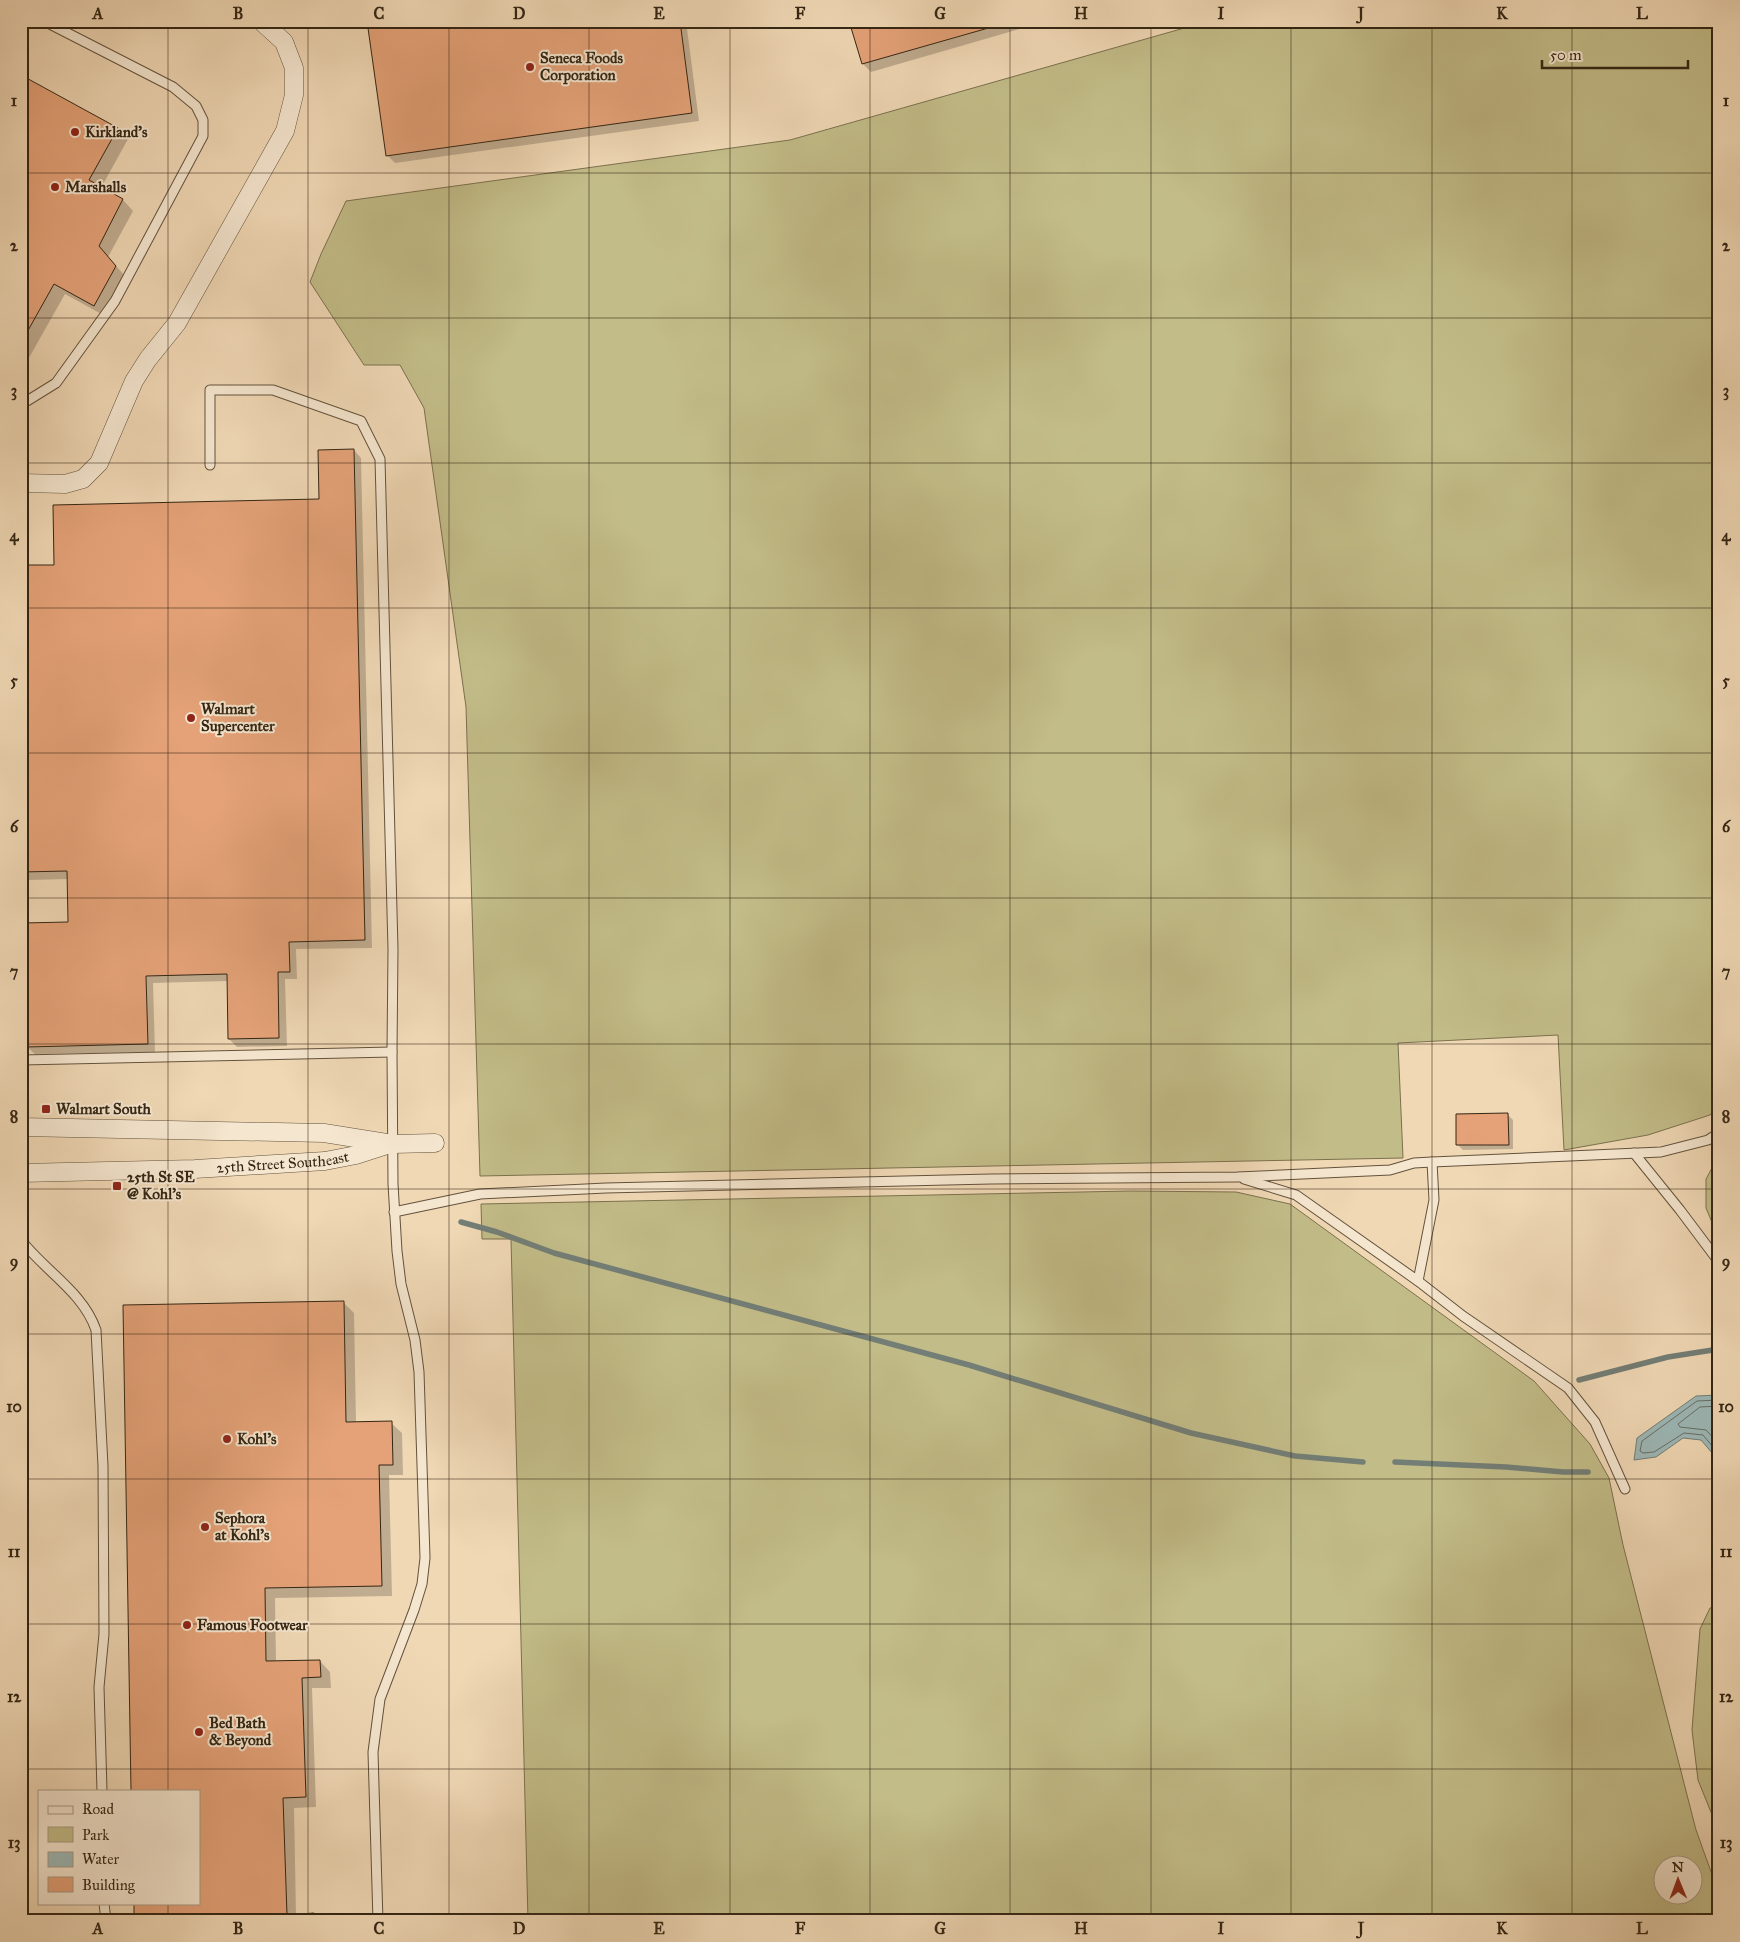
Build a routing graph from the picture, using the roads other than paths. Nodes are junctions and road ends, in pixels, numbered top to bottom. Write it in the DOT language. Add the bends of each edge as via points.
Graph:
graph roads {
  1 [pos="44,21"];
  2 [pos="261,21"];
  3 [pos="21,401"];
  4 [pos="210,465"];
  5 [pos="21,483"];
  6 [pos="392,1052"];
  7 [pos="21,1060"];
  8 [pos="21,1127"];
  9 [pos="1719,1133"];
  10 [pos="435,1143"];
  11 [pos="393,1144"];
  12 [pos="1634,1153"];
  13 [pos="1432,1162"];
  14 [pos="21,1173"];
  15 [pos="1237,1177"];
  16 [pos="394,1212"];
  17 [pos="21,1240"];
  18 [pos="1719,1262"];
  19 [pos="1418,1281"];
  20 [pos="1625,1489"];
  21 [pos="102,1790"];
  22 [pos="104,1904"];
  23 [pos="106,1921"];
  24 [pos="378,1921"];
  1 -- 3 [label="lane" via="173,87 196,106 203,120 203,136 115,301 56,384 28,401"];
  2 -- 5 [label="street" via="284,42 294,68 294,96 285,131 177,323 134,382 99,462 83,479 65,484"];
  4 -- 6 [label="lane" via="210,390 273,390 361,421 380,459 393,949"];
  6 -- 7 [label="lane"];
  6 -- 11 [label="lane"];
  8 -- 11 [label="street, 25th Street Southeast" via="324,1133"];
  9 -- 12 [label="lane" via="1708,1140 1660,1152"];
  10 -- 11 [label="street, 25th Street Southeast"];
  11 -- 14 [label="street, 25th Street Southeast" via="325,1161 196,1169"];
  11 -- 16 [label="lane"];
  12 -- 13 [label="lane"];
  12 -- 18 [label="lane"];
  13 -- 15 [label="lane" via="1390,1170"];
  13 -- 19 [label="lane" via="1434,1200"];
  15 -- 16 [label="lane" via="597,1189 480,1194"];
  15 -- 19 [label="lane" via="1296,1195"];
  16 -- 24 [label="lane" via="401,1284 419,1372 425,1558 422,1584 380,1700 375,1728"];
  17 -- 21 [label="lane" via="76,1297 96,1330 103,1466 104,1634 99,1687"];
  19 -- 20 [label="lane" via="1568,1388 1595,1422"];
  22 -- 23 [label="lane"];
}
